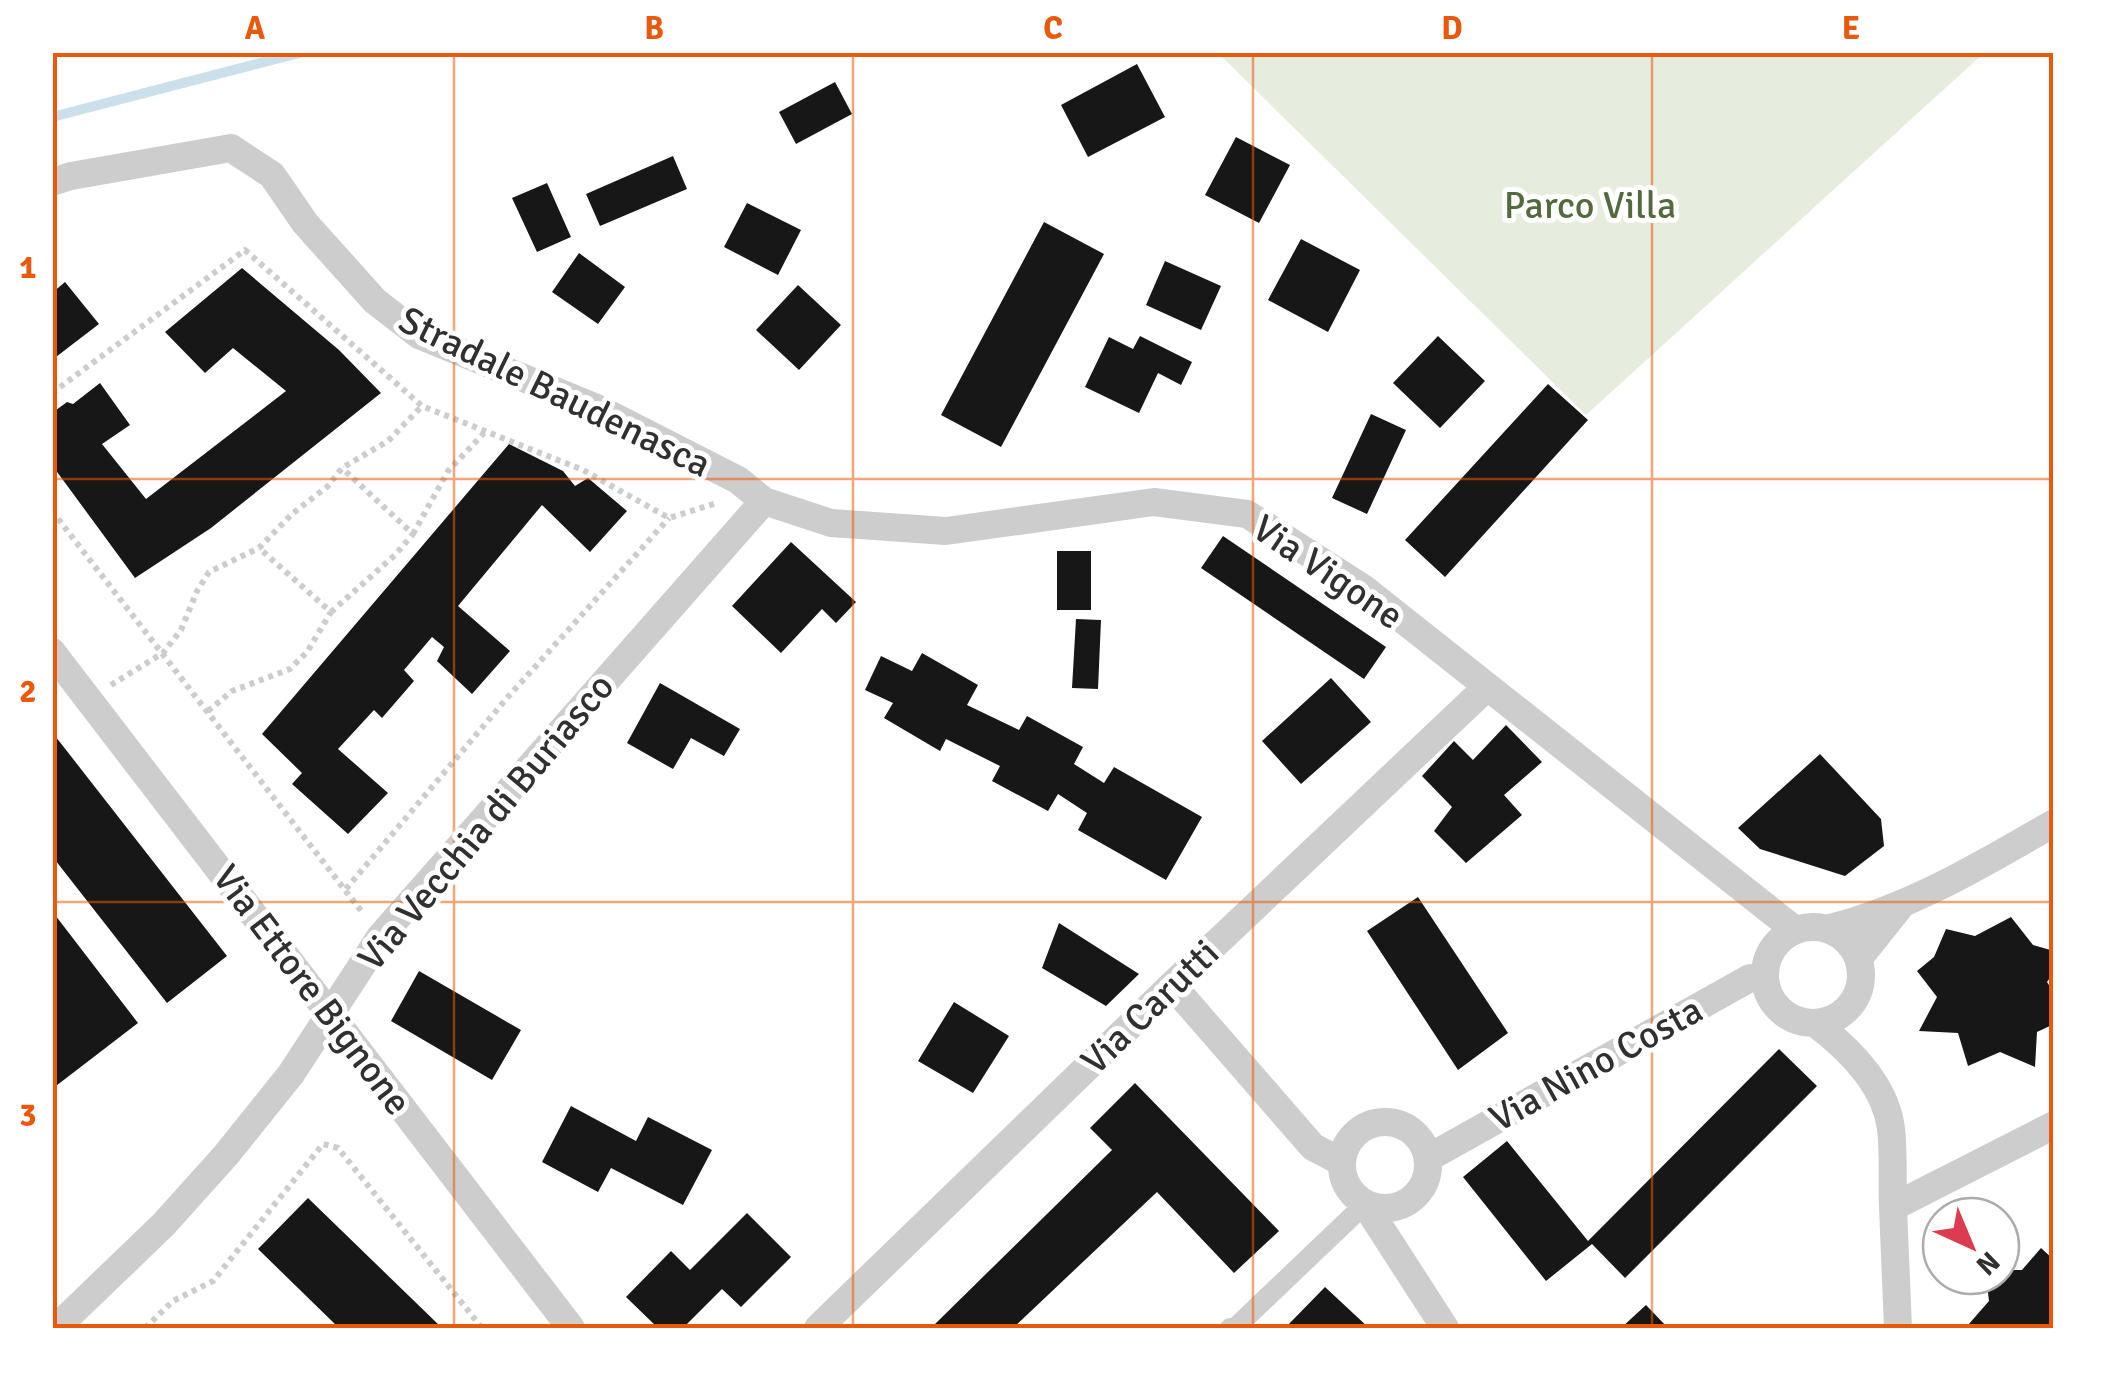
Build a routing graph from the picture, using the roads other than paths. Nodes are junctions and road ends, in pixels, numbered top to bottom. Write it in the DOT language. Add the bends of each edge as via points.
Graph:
graph roads {
  1 [pos="52,182"];
  2 [pos="764,501"];
  3 [pos="52,652"];
  4 [pos="1486,688"];
  5 [pos="2054,823"];
  6 [pos="1903,902"];
  7 [pos="1830,928"];
  8 [pos="1795,930"];
  9 [pos="1860,958"];
  10 [pos="1765,978"];
  11 [pos="1172,984"];
  12 [pos="330,1014"];
  13 [pos="1828,1019"];
  14 [pos="2054,1125"];
  15 [pos="1428,1158"];
  16 [pos="1342,1162"];
  17 [pos="1366,1204"];
  18 [pos="1893,1207"];
  19 [pos="56,1328"];
  20 [pos="571,1328"];
  21 [pos="818,1328"];
  22 [pos="1230,1328"];
  23 [pos="1446,1328"];
  24 [pos="1898,1328"];
  1 -- 2 [label="street, Stradale Baudenasca" via="231,148 272,174 374,302 419,335 599,409 738,480"];
  2 -- 4 [label="street, Via Vigone" via="832,523 946,531 1154,502 1247,514 1363,588"];
  2 -- 12 [label="street, Via Vecchia di Buriasco" via="382,936"];
  3 -- 12 [label="street, Via Ettore Bignone"];
  4 -- 8 [label="street, Via Vigone"];
  4 -- 11 [label="street, Via Carutti"];
  5 -- 6 [label="street"];
  6 -- 7 [label="street"];
  6 -- 9 [label="street"];
  7 -- 8 [label="street"];
  7 -- 9 [label="street"];
  8 -- 10 [label="street" via="1772,949"];
  9 -- 13 [label="street" via="1853,1003"];
  10 -- 13 [label="street" via="1775,1006 1800,1022"];
  10 -- 15 [label="street, Via Nino Costa" via="1750,978"];
  11 -- 16 [label="street" via="1313,1147"];
  11 -- 21 [label="street, Via Carutti"];
  12 -- 19 [label="street, Via Vecchia di Buriasco" via="292,1074 226,1155"];
  12 -- 20 [label="street, Via Ettore Bignone"];
  13 -- 18 [label="street" via="1874,1086 1890,1124"];
  14 -- 18 [label="street"];
  15 -- 16 [label="street" via="1416,1134 1390,1122 1352,1136"];
  15 -- 17 [label="street" via="1424,1185 1405,1204"];
  16 -- 17 [label="street" via="1347,1187"];
  17 -- 22 [label="street"];
  17 -- 23 [label="street"];
  18 -- 24 [label="street"];
}
